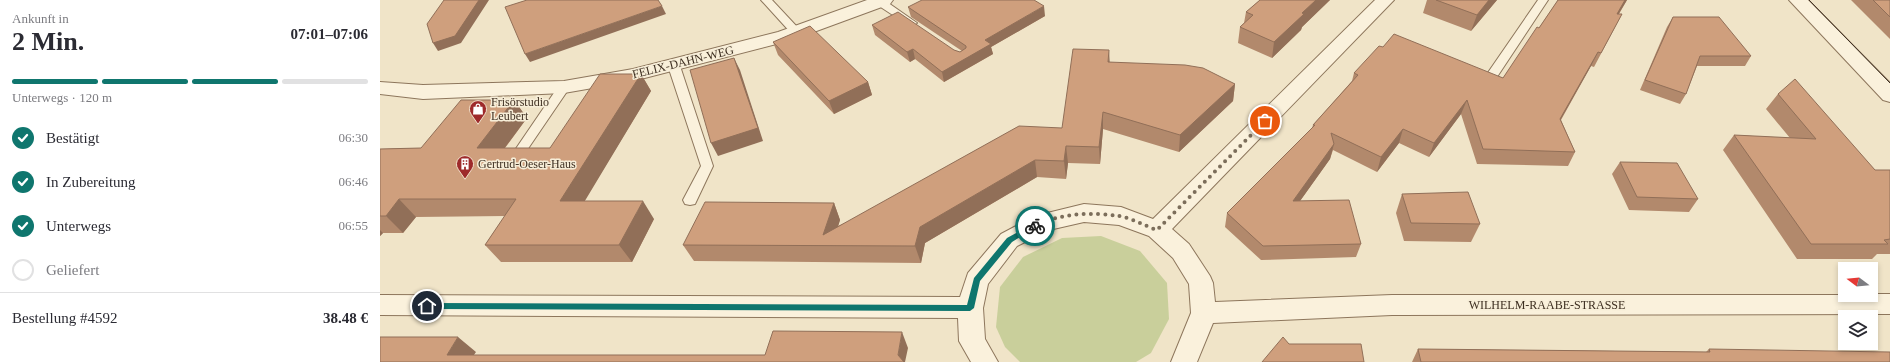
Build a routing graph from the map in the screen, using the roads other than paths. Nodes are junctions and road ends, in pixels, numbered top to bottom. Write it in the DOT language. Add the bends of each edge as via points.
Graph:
graph roads {
  1 [pos="766,0"];
  2 [pos="1385,0"];
  3 [pos="1543,0"];
  4 [pos="1798,0"];
  5 [pos="882,1"];
  6 [pos="796,32"];
  7 [pos="924,32"];
  8 [pos="674,66"];
  9 [pos="1493,74"];
  10 [pos="564,87"];
  11 [pos="380,88"];
  12 [pos="1890,95"];
  13 [pos="519,153"];
  14 [pos="690,200"];
  15 [pos="1157,230"];
  16 [pos="1890,304"];
  17 [pos="380,305"];
  18 [pos="970,308"];
  19 [pos="1204,313"];
  20 [pos="985,362"];
  21 [pos="1184,362"];
  1 -- 6 [label="lane"];
  2 -- 15 [label="street"];
  3 -- 9 [label="lane"];
  4 -- 12 [label="street"];
  5 -- 6 [label="street, FELIX-DAHN-WEG"];
  5 -- 7 [label="lane"];
  6 -- 8 [label="street, FELIX-DAHN-WEG"];
  8 -- 10 [label="street, FELIX-DAHN-WEG"];
  8 -- 14 [label="lane" via="707,166"];
  10 -- 11 [label="street, FELIX-DAHN-WEG" via="423,92"];
  10 -- 13 [label="lane"];
  15 -- 18 [label="street" via="1121,216 1084,214 1043,222 1009,240 977,280"];
  15 -- 19 [label="street" via="1181,250 1201,283"];
  16 -- 19 [label="street, WILHELM-RAABE-STRASSE" via="1392,305"];
  17 -- 18 [label="street"];
  18 -- 20 [label="street" via="972,341"];
  19 -- 21 [label="street"];
}
